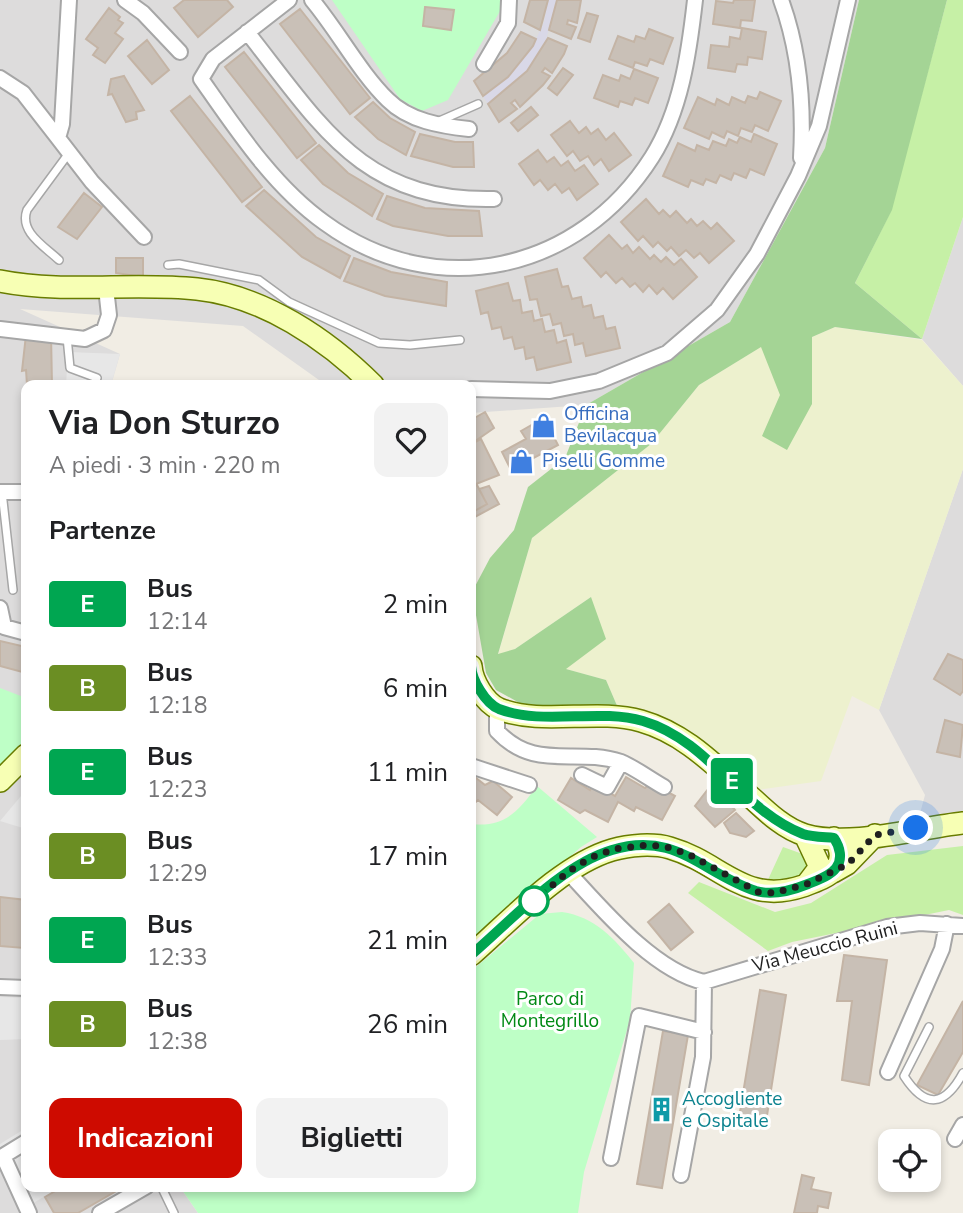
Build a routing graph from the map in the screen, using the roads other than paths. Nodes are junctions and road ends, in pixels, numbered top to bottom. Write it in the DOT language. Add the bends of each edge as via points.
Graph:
graph roads {
  1 [pos="69,0"];
  2 [pos="125,0"];
  3 [pos="289,0"];
  4 [pos="312,0"];
  5 [pos="509,0"];
  6 [pos="695,0"];
  7 [pos="781,0"];
  8 [pos="848,0"];
  9 [pos="247,32"];
  10 [pos="180,52"];
  11 [pos="484,64"];
  12 [pos="0,78"];
  13 [pos="478,104"];
  14 [pos="433,124"];
  15 [pos="469,129"];
  16 [pos="58,138"];
  17 [pos="69,151"];
  18 [pos="801,170"];
  19 [pos="494,199"];
  20 [pos="144,237"];
  21 [pos="59,260"];
  22 [pos="168,265"];
  23 [pos="0,281"];
  24 [pos="106,288"];
  25 [pos="0,329"];
  26 [pos="66,336"];
  27 [pos="460,340"];
  28 [pos="97,378"];
  29 [pos="372,380"];
  30 [pos="476,389"];
  31 [pos="1,492"];
  32 [pos="21,492"];
  33 [pos="13,590"];
  34 [pos="0,608"];
  35 [pos="21,632"];
  36 [pos="476,681"];
  37 [pos="483,701"];
  38 [pos="21,760"];
  39 [pos="621,762"];
  40 [pos="476,768"];
  41 [pos="582,775"];
  42 [pos="0,781"];
  43 [pos="529,785"];
  44 [pos="664,787"];
  45 [pos="963,822"];
  46 [pos="804,835"];
  47 [pos="875,835"];
  48 [pos="834,838"];
  49 [pos="568,872"];
  50 [pos="820,875"];
  51 [pos="947,924"];
  52 [pos="963,926"];
  53 [pos="476,951"];
  54 [pos="705,982"];
  55 [pos="0,987"];
  56 [pos="21,988"];
  57 [pos="929,1027"];
  58 [pos="704,1032"];
  59 [pos="888,1072"];
  60 [pos="963,1073"];
  61 [pos="904,1076"];
  62 [pos="963,1125"];
  63 [pos="955,1139"];
  64 [pos="21,1145"];
  65 [pos="611,1158"];
  66 [pos="681,1175"];
  67 [pos="21,1186"];
  68 [pos="23,1192"];
  69 [pos="137,1192"];
  70 [pos="164,1192"];
  71 [pos="29,1213"];
  72 [pos="100,1213"];
  73 [pos="174,1213"];
  1 -- 16 [label="street"];
  2 -- 10 [label="street" via="144,13"];
  3 -- 9 [label="street"];
  4 -- 14 [label="street" via="388,101"];
  5 -- 11 [label="street" via="508,23"];
  6 -- 9 [label="street" via="690,49 675,108 652,157 623,194 588,226 543,254 498,267 435,266 385,256 325,224 282,185 201,79 213,59"];
  7 -- 18 [label="street" via="797,51"];
  8 -- 18 [label="street" via="819,126"];
  9 -- 19 [label="street" via="339,145 365,166 446,198"];
  12 -- 16 [label="street" via="23,93"];
  13 -- 14 [label="lane"];
  14 -- 15 [label="street"];
  16 -- 17 [label="street"];
  17 -- 20 [label="street"];
  17 -- 21 [label="lane" via="24,220 26,229"];
  18 -- 30 [label="street" via="757,254 717,310 667,353 599,381 550,391"];
  22 -- 27 [label="lane" via="259,280 289,302 379,343"];
  23 -- 24 [label="main road" via="32,287"];
  24 -- 26 [label="street" via="109,315 104,330 85,339"];
  24 -- 29 [label="main road" via="200,289 250,302 307,332"];
  25 -- 26 [label="street"];
  26 -- 28 [label="lane" via="70,368"];
  31 -- 32 [label="street"];
  31 -- 33 [label="lane"];
  34 -- 35 [label="street" via="4,627"];
  36 -- 37 [label="main road"];
  37 -- 39 [label="street" via="497,731 519,750 546,757"];
  37 -- 46 [label="main road" via="534,715 616,716 660,726 688,742 780,822"];
  38 -- 42 [label="main road"];
  39 -- 41 [label="street" via="607,787"];
  39 -- 44 [label="street"];
  40 -- 43 [label="street"];
  45 -- 47 [label="main road"];
  46 -- 48 [label="main road"];
  46 -- 50 [label="main road"];
  47 -- 48 [label="main road"];
  47 -- 50 [label="main road" via="848,864"];
  48 -- 50 [label="main road"];
  49 -- 50 [label="main road" via="614,849 647,845 688,854 758,892 789,891"];
  49 -- 53 [label="main road"];
  49 -- 54 [label="street" via="660,962 688,979"];
  51 -- 52 [label="street, Via Meuccio Ruini"];
  51 -- 54 [label="street, Via Meuccio Ruini" via="887,927"];
  51 -- 59 [label="street" via="942,948"];
  54 -- 58 [label="street"];
  55 -- 56 [label="street"];
  57 -- 61 [label="lane"];
  58 -- 65 [label="street" via="639,1016"];
  58 -- 66 [label="street"];
  59 -- 61 [label="lane"];
  60 -- 61 [label="lane" via="942,1100 929,1100"];
  62 -- 63 [label="street"];
  64 -- 67 [label="street" via="3,1156"];
  68 -- 71 [label="street"];
  69 -- 72 [label="street"];
  70 -- 73 [label="lane"];
}
